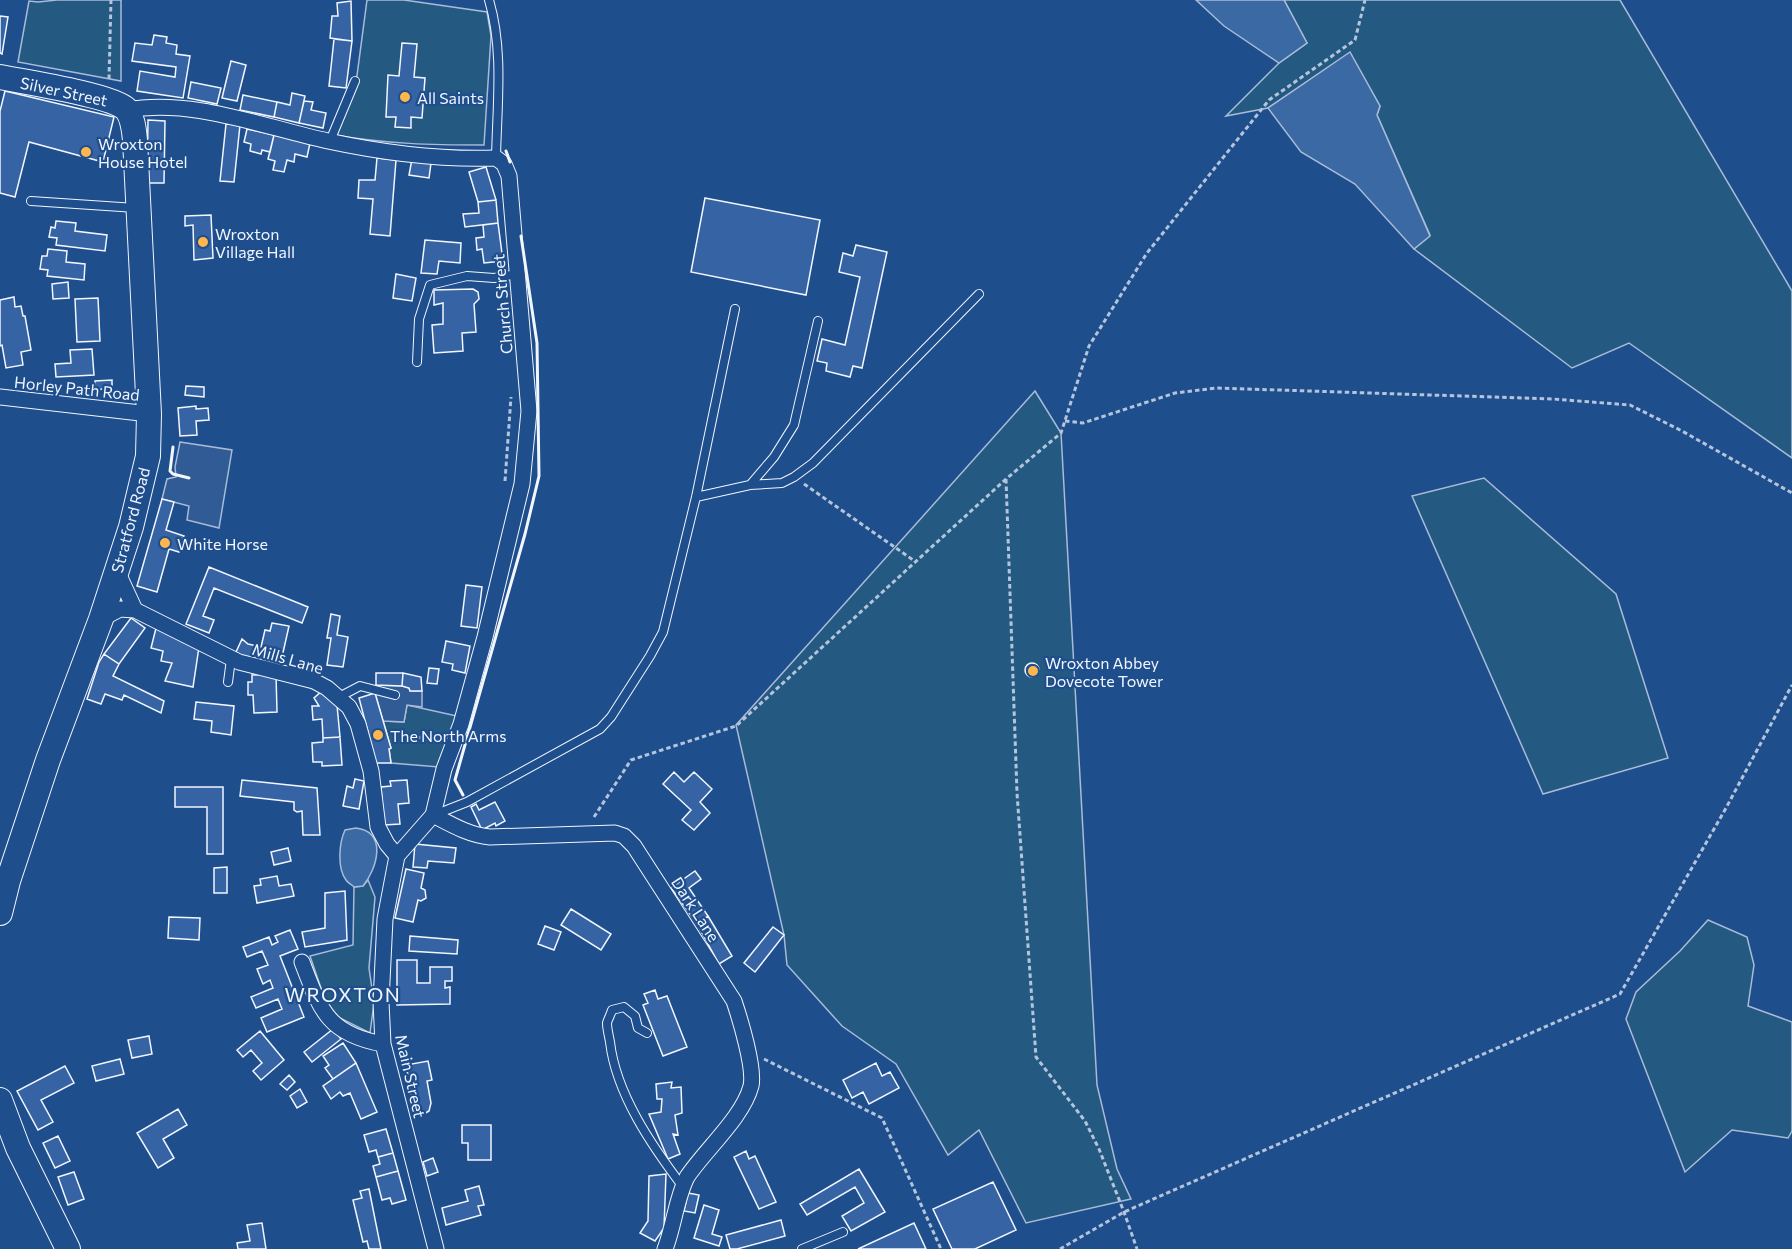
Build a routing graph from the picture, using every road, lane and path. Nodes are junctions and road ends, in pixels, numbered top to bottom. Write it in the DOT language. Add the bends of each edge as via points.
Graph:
graph roads {
  1 [pos="111,0"];
  2 [pos="489,0"];
  3 [pos="1365,0"];
  4 [pos="0,77"];
  5 [pos="355,81"];
  6 [pos="117,105"];
  7 [pos="330,141"];
  8 [pos="496,158"];
  9 [pos="31,201"];
  10 [pos="138,208"];
  11 [pos="517,274"];
  12 [pos="979,294"];
  13 [pos="735,309"];
  14 [pos="818,321"];
  15 [pos="417,362"];
  16 [pos="511,392"];
  17 [pos="0,397"];
  18 [pos="149,414"];
  19 [pos="1065,421"];
  20 [pos="794,477"];
  21 [pos="1006,479"];
  22 [pos="505,482"];
  23 [pos="750,485"];
  24 [pos="1792,493"];
  25 [pos="696,497"];
  26 [pos="916,562"];
  27 [pos="117,571"];
  28 [pos="135,610"];
  29 [pos="101,619"];
  30 [pos="231,658"];
  31 [pos="228,682"];
  32 [pos="1792,685"];
  33 [pos="395,695"];
  34 [pos="339,697"];
  35 [pos="397,732"];
  36 [pos="452,746"];
  37 [pos="433,815"];
  38 [pos="583,834"];
  39 [pos="397,856"];
  40 [pos="0,913"];
  41 [pos="302,962"];
  42 [pos="647,1033"];
  43 [pos="383,1044"];
  44 [pos="747,1050"];
  45 [pos="0,1100"];
  46 [pos="685,1182"];
  47 [pos="1124,1212"];
  48 [pos="843,1232"];
  49 [pos="68,1249"];
  50 [pos="436,1249"];
  51 [pos="665,1249"];
  52 [pos="802,1249"];
  53 [pos="941,1249"];
  54 [pos="1060,1249"];
  55 [pos="1137,1249"];
  1 -- 6 [label="path"];
  2 -- 8 [label="lane" via="496,24 498,58"];
  3 -- 19 [label="path" via="1355,40 1269,100 1147,253 1089,346"];
  4 -- 6 [label="main road, Silver Street"];
  5 -- 7 [label="lane"];
  6 -- 7 [label="street" via="184,107"];
  6 -- 10 [label="main road, Stratford Road" via="131,118 134,129"];
  7 -- 8 [label="street" via="431,158"];
  8 -- 11 [label="street, Church Street" via="509,176"];
  9 -- 10 [label="lane"];
  10 -- 18 [label="main road, Stratford Road"];
  11 -- 15 [label="lane" via="494,278 468,276 430,285 419,319"];
  11 -- 36 [label="street, Church Street" via="530,411 522,484 491,615"];
  12 -- 20 [label="lane" via="813,464"];
  13 -- 25 [label="lane"];
  14 -- 23 [label="lane" via="794,425"];
  16 -- 22 [label="path"];
  17 -- 18 [label="street, Horley Path Road"];
  18 -- 27 [label="main road, Stratford Road" via="148,456"];
  19 -- 21 [label="path" via="1061,433"];
  19 -- 24 [label="path" via="1083,423 1175,393 1217,388 1630,405"];
  20 -- 23 [label="lane" via="782,483"];
  20 -- 26 [label="path"];
  21 -- 26 [label="path"];
  21 -- 47 [label="path" via="1017,793 1036,1057 1085,1121"];
  23 -- 25 [label="lane"];
  25 -- 37 [label="lane" via="663,632 611,717 579,742 467,802"];
  26 -- 38 [label="path" via="736,726 631,760"];
  27 -- 28 [label="street"];
  27 -- 29 [label="main road, Stratford Road"];
  28 -- 29 [label="street" via="120,609"];
  28 -- 30 [label="street, Mills Lane"];
  29 -- 40 [label="main road, Stratford Road" via="48,760"];
  30 -- 31 [label="lane"];
  30 -- 34 [label="street, Mills Lane" via="314,681"];
  32 -- 47 [label="path" via="1620,994"];
  33 -- 34 [label="lane" via="360,686"];
  34 -- 39 [label="street, Mills Lane" via="358,724 371,771 378,827"];
  35 -- 36 [label="path"];
  36 -- 37 [label="street, Church Street"];
  37 -- 38 [label="street, Dark Lane" via="478,836"];
  37 -- 39 [label="street"];
  38 -- 44 [label="street, Dark Lane" via="615,833 634,846 734,1000"];
  39 -- 43 [label="street, Main Street" via="385,918"];
  41 -- 43 [label="street" via="319,1005 330,1020 346,1033"];
  42 -- 46 [label="lane" via="638,1028 635,1016 624,1007 612,1010 607,1023 610,1047 624,1089 647,1134"];
  43 -- 50 [label="street, Main Street"];
  44 -- 46 [label="street, Dark Lane" via="751,1086 740,1108"];
  44 -- 53 [label="path" via="882,1118"];
  45 -- 49 [label="main road" via="18,1148"];
  46 -- 51 [label="street"];
  47 -- 54 [label="path"];
  47 -- 55 [label="path"];
  48 -- 52 [label="lane"];
}
